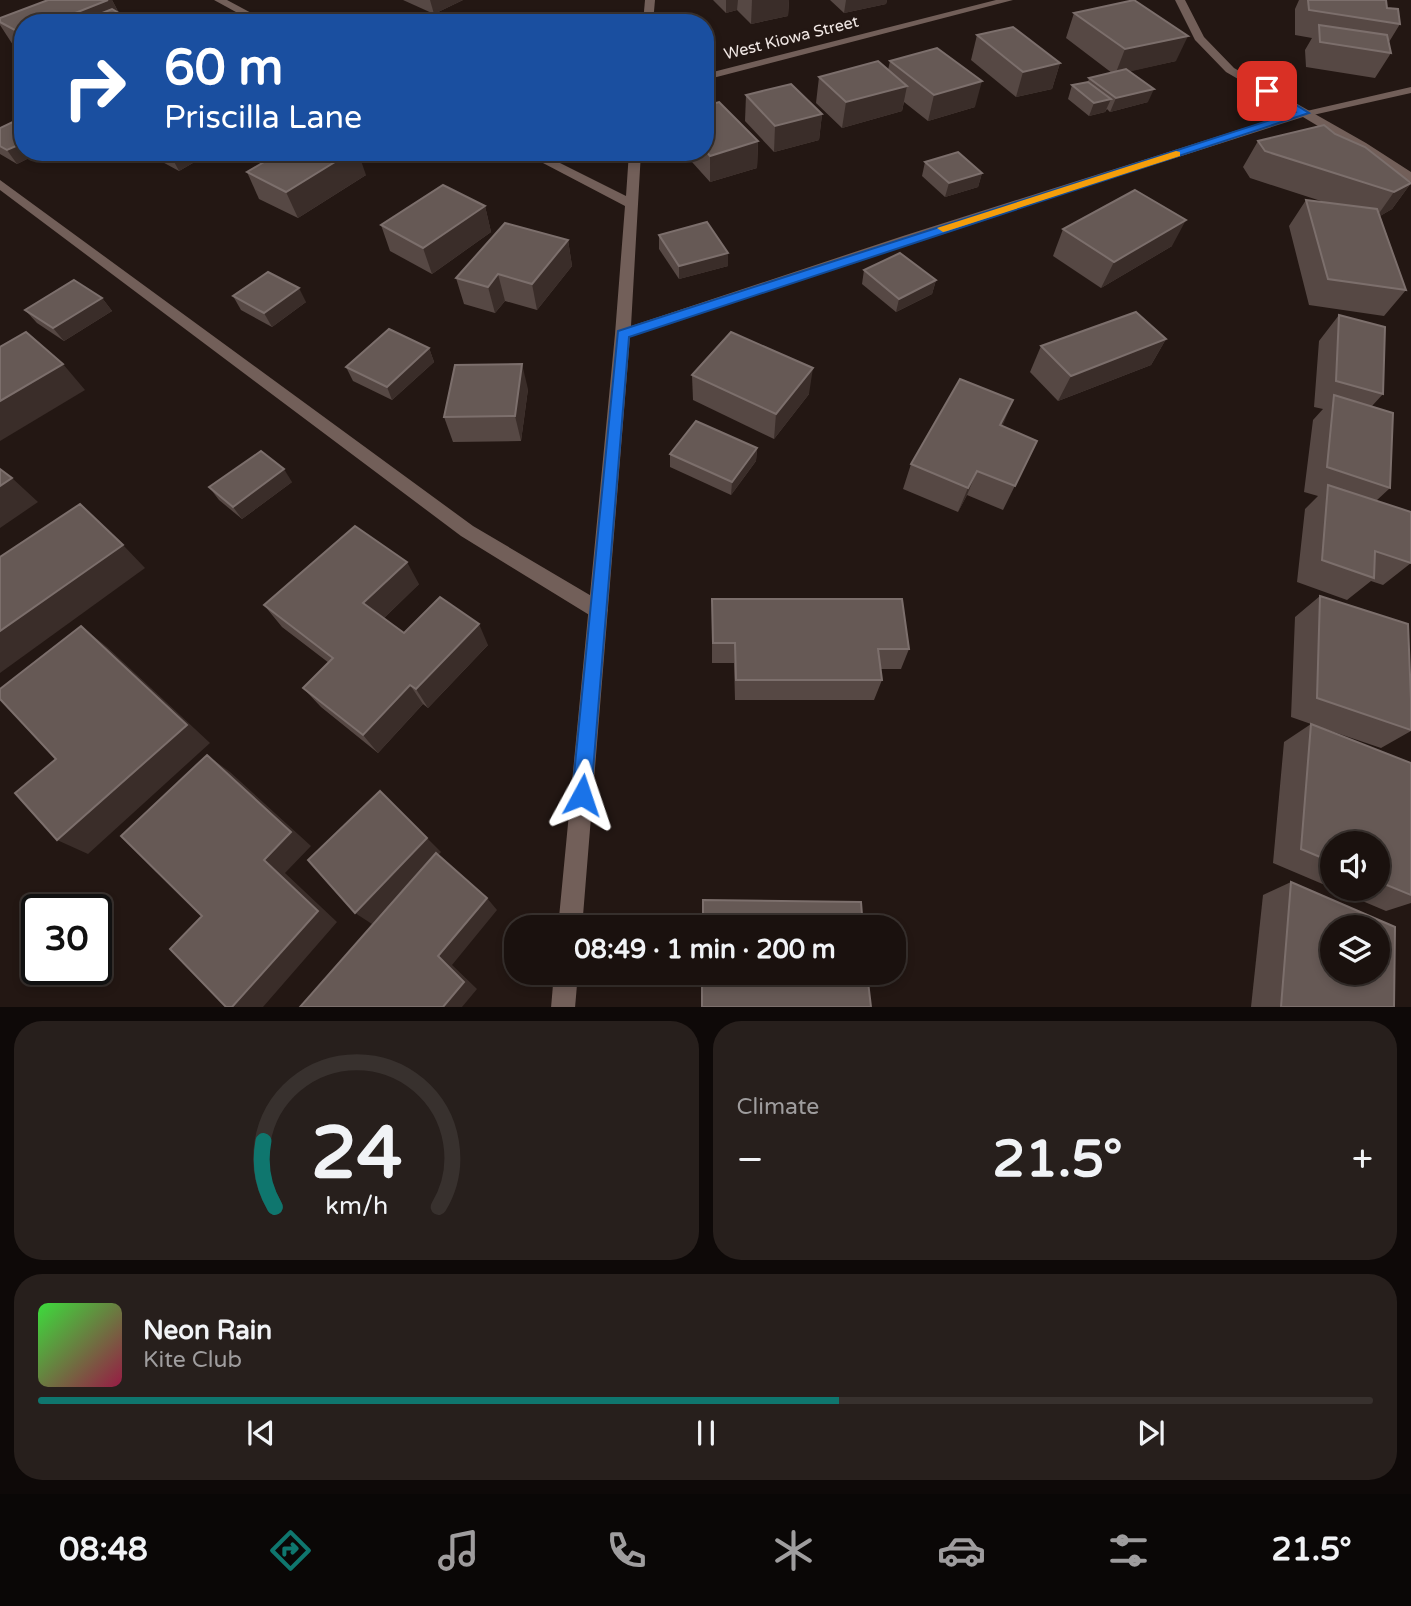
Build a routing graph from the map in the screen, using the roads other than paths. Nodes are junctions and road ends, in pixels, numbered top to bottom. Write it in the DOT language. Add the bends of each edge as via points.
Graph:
graph roads {
  1 [pos="219,0"];
  2 [pos="1008,0"];
  3 [pos="1180,0"];
  4 [pos="247,14"];
  5 [pos="714,76"];
  6 [pos="1411,90"];
  7 [pos="1304,113"];
  8 [pos="546,161"];
  9 [pos="634,161"];
  10 [pos="1411,178"];
  11 [pos="0,184"];
  12 [pos="630,203"];
  13 [pos="623,334"];
  14 [pos="598,610"];
  15 [pos="571,915"];
  16 [pos="565,985"];
  17 [pos="563,1007"];
  1 -- 4 [label="street"];
  2 -- 5 [label="street, West Kiowa Street"];
  3 -- 7 [label="street" via="1199,38 1221,61"];
  6 -- 7 [label="street"];
  7 -- 10 [label="street"];
  7 -- 13 [label="street"];
  8 -- 12 [label="street"];
  9 -- 12 [label="street"];
  11 -- 14 [label="street" via="467,531"];
  12 -- 13 [label="street"];
  13 -- 14 [label="street"];
  14 -- 15 [label="street"];
  16 -- 17 [label="street"];
}
